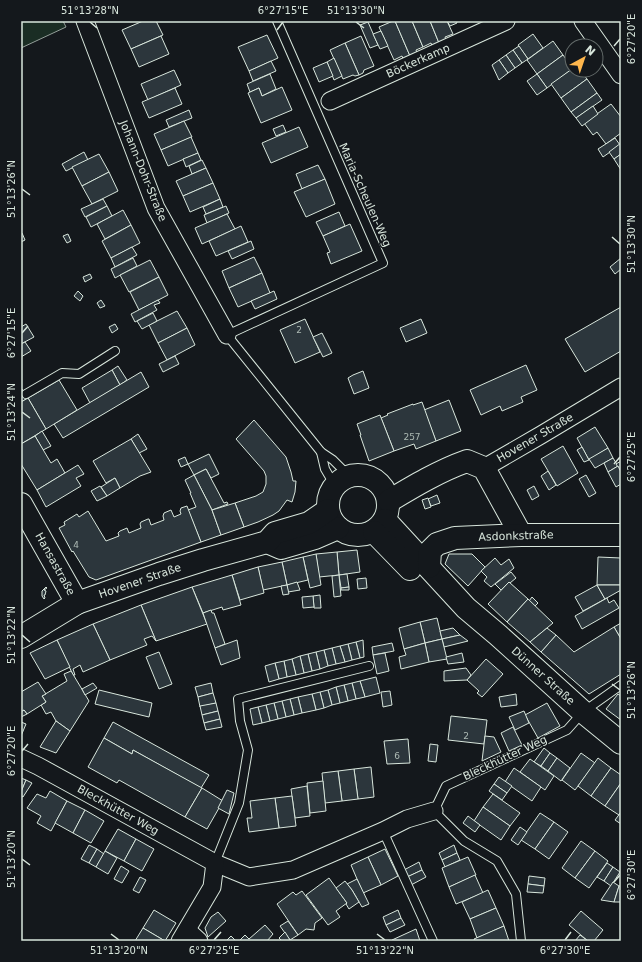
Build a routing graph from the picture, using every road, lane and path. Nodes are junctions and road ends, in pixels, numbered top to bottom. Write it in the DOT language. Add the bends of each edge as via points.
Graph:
graph roads {
  1 [pos="85,21"];
  2 [pos="277,21"];
  3 [pos="506,21"];
  4 [pos="583,21"];
  5 [pos="621,75"];
  6 [pos="330,101"];
  7 [pos="226,335"];
  8 [pos="115,351"];
  9 [pos="621,387"];
  10 [pos="26,394"];
  11 [pos="321,452"];
  12 [pos="484,468"];
  13 [pos="342,481"];
  14 [pos="21,504"];
  15 [pos="382,510"];
  16 [pos="333,519"];
  17 [pos="521,535"];
  18 [pos="621,535"];
  19 [pos="429,567"];
  20 [pos="77,604"];
  21 [pos="466,608"];
  22 [pos="21,637"];
  23 [pos="369,666"];
  24 [pos="621,685"];
  25 [pos="583,712"];
  26 [pos="621,742"];
  27 [pos="21,758"];
  28 [pos="434,811"];
  29 [pos="383,831"];
  30 [pos="215,863"];
  31 [pos="189,937"];
  32 [pos="433,941"];
  33 [pos="521,941"];
  1 -- 7 [label="street, Johann-Dohr-Straße" via="156,208"];
  2 -- 7 [label="lane, Maria-Scheulen-Weg" via="383,263"];
  3 -- 6 [label="street, Böckerkamp"];
  4 -- 5 [label="street"];
  7 -- 11 [label="lane"];
  8 -- 10 [label="lane" via="79,374 62,373"];
  9 -- 12 [label="street, Hovener Straße"];
  11 -- 13 [label="lane" via="333,460"];
  11 -- 13 [label="lane" via="324,469"];
  12 -- 15 [label="street, Hovener Straße" via="468,461 446,469 420,483"];
  12 -- 17 [label="street"];
  13 -- 15 [label="street, Dünner Straße" via="361,475 372,478"];
  13 -- 16 [label="street" via="330,493 328,502"];
  14 -- 20 [label="street, Hansastraße"];
  15 -- 16 [label="street" via="362,536 349,535"];
  15 -- 19 [label="street, Dünner Straße"];
  15 -- 21 [label="street, Dünner Straße" via="432,591"];
  16 -- 20 [label="street, Hovener Straße" via="315,538 281,548 267,542 159,574"];
  17 -- 18 [label="street, Asdonkstraße"];
  17 -- 19 [label="street, Asdonkstraße" via="455,538 437,544 430,551"];
  19 -- 21 [label="street, Dünner Straße"];
  20 -- 22 [label="street, Hovener Straße"];
  21 -- 25 [label="street, Dünner Straße"];
  23 -- 30 [label="lane" via="238,699 240,721 248,750 239,803"];
  24 -- 25 [label="lane, Bleckhütter Weg"];
  25 -- 26 [label="street, Dünner Straße"];
  25 -- 28 [label="lane, Bleckhütter Weg" via="567,730 446,786"];
  27 -- 30 [label="street, Bleckhütter Weg"];
  28 -- 29 [label="street, Bleckhütter Weg" via="407,819"];
  28 -- 33 [label="lane" via="464,841 497,861 516,894"];
  29 -- 30 [label="street, Bleckhütter Weg" via="293,870 249,877"];
  29 -- 32 [label="lane"];
  30 -- 31 [label="street" via="212,887"];
}
